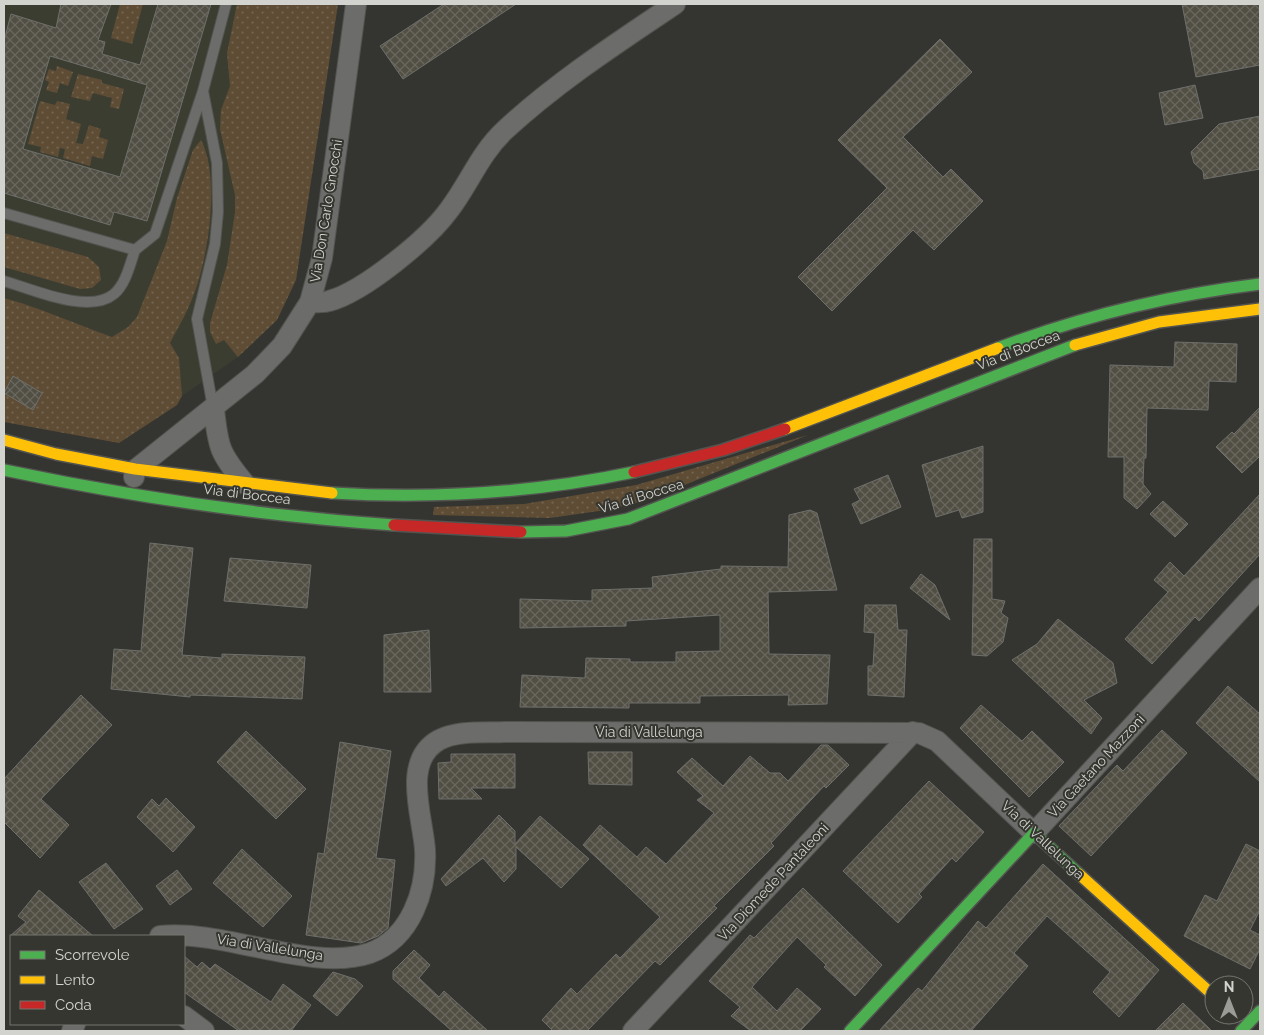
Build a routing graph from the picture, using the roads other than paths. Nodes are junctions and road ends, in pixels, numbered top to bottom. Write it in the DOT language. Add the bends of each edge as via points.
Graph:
graph roads {
  1 [pos="226,4"];
  2 [pos="361,4"];
  3 [pos="675,4"];
  4 [pos="203,90"];
  5 [pos="4,213"];
  6 [pos="135,250"];
  7 [pos="4,280"];
  8 [pos="1260,284"];
  9 [pos="310,302"];
  10 [pos="1260,309"];
  11 [pos="214,409"];
  12 [pos="4,440"];
  13 [pos="4,470"];
  14 [pos="136,470"];
  15 [pos="245,484"];
  16 [pos="131,494"];
  17 [pos="1260,588"];
  18 [pos="913,732"];
  19 [pos="1034,833"];
  20 [pos="185,936"];
  21 [pos="1204,987"];
  22 [pos="1260,1011"];
  23 [pos="185,1017"];
  24 [pos="1244,1028"];
  25 [pos="204,1031"];
  26 [pos="633,1031"];
  27 [pos="850,1031"];
  1 -- 4 [label="lane"];
  2 -- 9 [label="street, Via Don Carlo Gnocchi" via="322,258"];
  3 -- 9 [label="street" via="577,71 503,132 482,156 449,210 395,263 329,301"];
  4 -- 6 [label="lane" via="155,234"];
  4 -- 11 [label="lane" via="217,163 218,212 215,244 197,319"];
  5 -- 6 [label="lane"];
  6 -- 7 [label="lane" via="124,281 114,294 99,302 64,299"];
  8 -- 15 [label="main road, Via di Boccea" via="1187,293 1089,315 1020,338 753,440 610,477 543,488 445,496 326,493"];
  9 -- 11 [label="street, Via Don Carlo Gnocchi" via="274,356"];
  10 -- 16 [label="main road, Via di Boccea" via="1159,322 1079,343 666,506 628,519 578,529 534,532 349,522"];
  11 -- 14 [label="street, Via Don Carlo Gnocchi"];
  11 -- 15 [label="street" via="219,448 226,462"];
  12 -- 14 [label="main road, Via di Boccea" via="65,457"];
  13 -- 16 [label="main road, Via di Boccea"];
  14 -- 15 [label="main road, Via di Boccea"];
  14 -- 16 [label="street"];
  17 -- 19 [label="street, Via Gaetano Mazzoni"];
  18 -- 19 [label="street, Via di Vallelunga" via="937,741"];
  18 -- 20 [label="street, Via di Vallelunga" via="506,732 448,736 432,745 420,764 417,789 425,849 423,879 414,912 405,927 387,944 357,956 324,957"];
  18 -- 26 [label="street, Via Diomede Pantaleoni"];
  19 -- 21 [label="main road, Via di Vallelunga"];
  19 -- 27 [label="main road, Via Gaetano Mazzoni"];
  22 -- 24 [label="main road"];
  23 -- 25 [label="street"];
}
